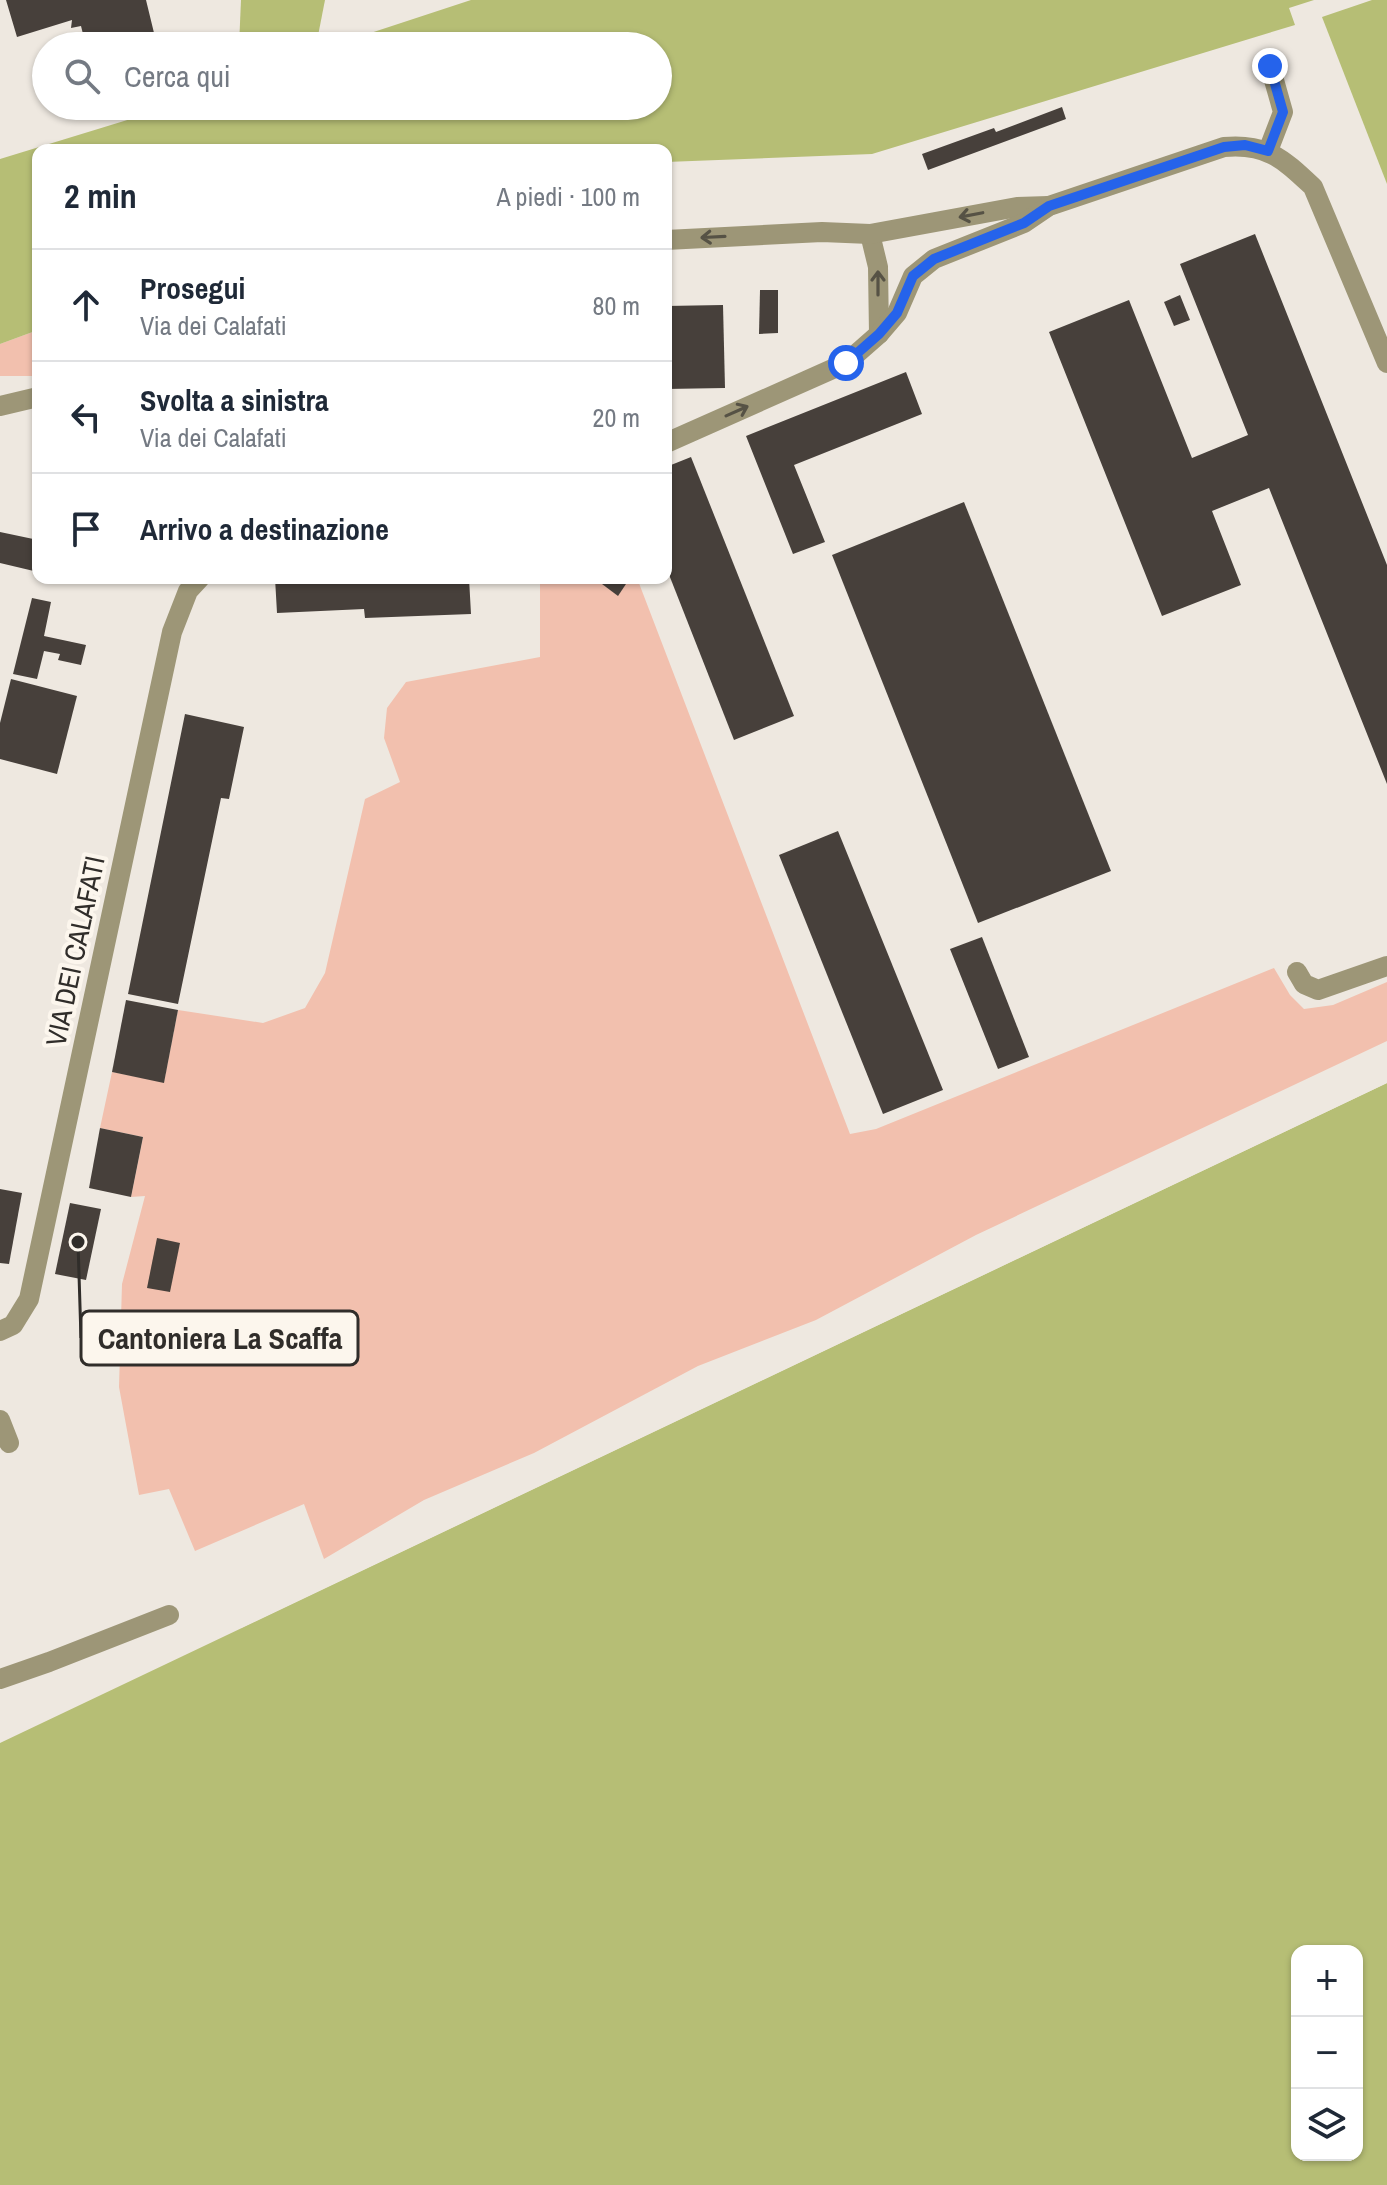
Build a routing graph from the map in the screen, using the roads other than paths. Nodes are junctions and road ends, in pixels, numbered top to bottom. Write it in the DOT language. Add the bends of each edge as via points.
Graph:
graph roads {
  1 [pos="1270,66"];
  2 [pos="1268,151"];
  3 [pos="1049,206"];
  4 [pos="870,234"];
  5 [pos="672,240"];
  6 [pos="879,334"];
  7 [pos="1387,363"];
  8 [pos="32,398"];
  9 [pos="0,406"];
  10 [pos="672,440"];
  11 [pos="194,584"];
  12 [pos="1387,966"];
  13 [pos="1297,972"];
  14 [pos="0,1331"];
  15 [pos="0,1420"];
  16 [pos="9,1443"];
  17 [pos="169,1615"];
  18 [pos="0,1679"];
  1 -- 2 [label="street" via="1283,112"];
  2 -- 3 [label="street" via="1224,147"];
  2 -- 7 [label="street" via="1313,187"];
  3 -- 4 [label="street, one-way"];
  3 -- 6 [label="street" via="1024,223 934,259 913,276 897,313"];
  4 -- 5 [label="street, one-way"];
  6 -- 4 [label="street, one-way" via="878,267"];
  10 -- 6 [label="street, one-way" via="846,363"];
  8 -- 9 [label="street"];
  11 -- 14 [label="street, VIA DEI CALAFATI" via="172,632 29,1299 13,1325"];
  12 -- 13 [label="street" via="1318,990 1304,984"];
  15 -- 16 [label="street"];
  17 -- 18 [label="street"];
}
